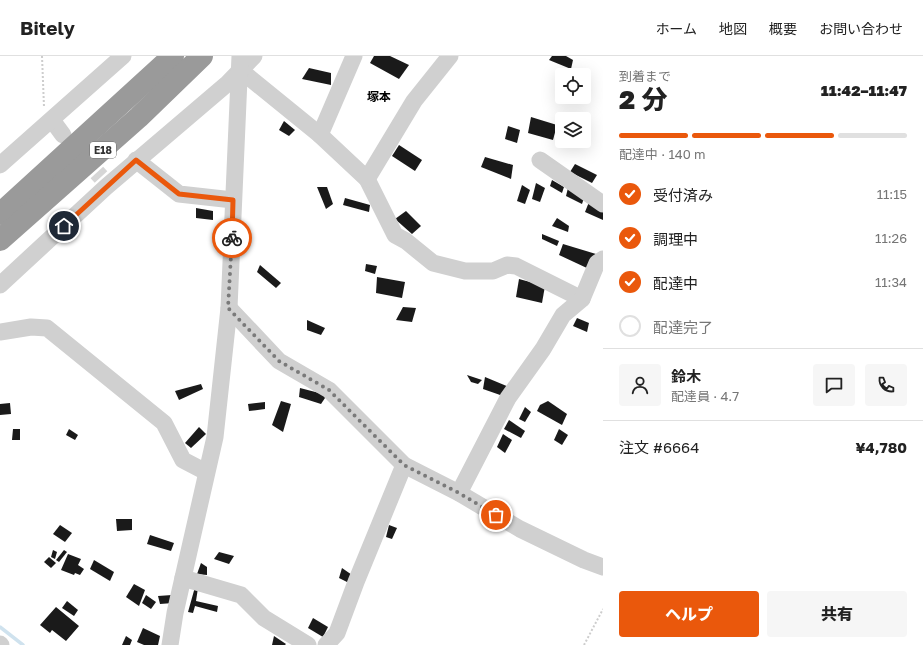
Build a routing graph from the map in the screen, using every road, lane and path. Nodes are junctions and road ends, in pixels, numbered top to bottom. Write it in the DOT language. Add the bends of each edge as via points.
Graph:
graph roads {
  1 [pos="42,56"];
  2 [pos="123,56"];
  3 [pos="173,56"];
  4 [pos="202,56"];
  5 [pos="254,56"];
  6 [pos="354,56"];
  7 [pos="450,56"];
  8 [pos="240,63"];
  9 [pos="52,120"];
  10 [pos="63,135"];
  11 [pos="320,135"];
  12 [pos="136,160"];
  13 [pos="540,160"];
  14 [pos="0,165"];
  15 [pos="367,179"];
  16 [pos="233,200"];
  17 [pos="603,204"];
  18 [pos="0,214"];
  19 [pos="0,240"];
  20 [pos="603,259"];
  21 [pos="0,285"];
  22 [pos="582,299"];
  23 [pos="228,308"];
  24 [pos="0,332"];
  25 [pos="404,465"];
  26 [pos="206,472"];
  27 [pos="459,493"];
  28 [pos="603,567"];
  29 [pos="183,578"];
  30 [pos="603,609"];
  31 [pos="170,645"];
  32 [pos="308,645"];
  33 [pos="326,645"];
  34 [pos="584,645"];
  1 -- 9 [label="path" via="44,105"];
  2 -- 9 [label="street"];
  3 -- 18 [label="highway, E18"];
  4 -- 19 [label="highway, E18" via="133,122"];
  5 -- 8 [label="street"];
  6 -- 11 [label="street"];
  7 -- 15 [label="street" via="414,101"];
  8 -- 11 [label="street"];
  8 -- 12 [label="street" via="228,83"];
  8 -- 16 [label="street"];
  9 -- 10 [label="street"];
  9 -- 14 [label="street"];
  11 -- 15 [label="street"];
  12 -- 16 [label="street" via="179,194"];
  12 -- 21 [label="street" via="104,182"];
  13 -- 17 [label="street"];
  15 -- 22 [label="street" via="395,235 433,263 465,271 493,271 507,265 516,266"];
  16 -- 23 [label="street"];
  20 -- 22 [label="street" via="597,264"];
  22 -- 27 [label="street" via="563,315 543,349 508,398"];
  23 -- 25 [label="street" via="279,361 329,390"];
  23 -- 26 [label="street" via="215,437"];
  24 -- 26 [label="street" via="32,327 47,328 164,423 183,460"];
  25 -- 27 [label="street"];
  25 -- 33 [label="street" via="338,633"];
  26 -- 29 [label="street"];
  27 -- 28 [label="street" via="520,529"];
  29 -- 31 [label="street"];
  29 -- 32 [label="street" via="241,595 264,618"];
  30 -- 34 [label="path"];
}
